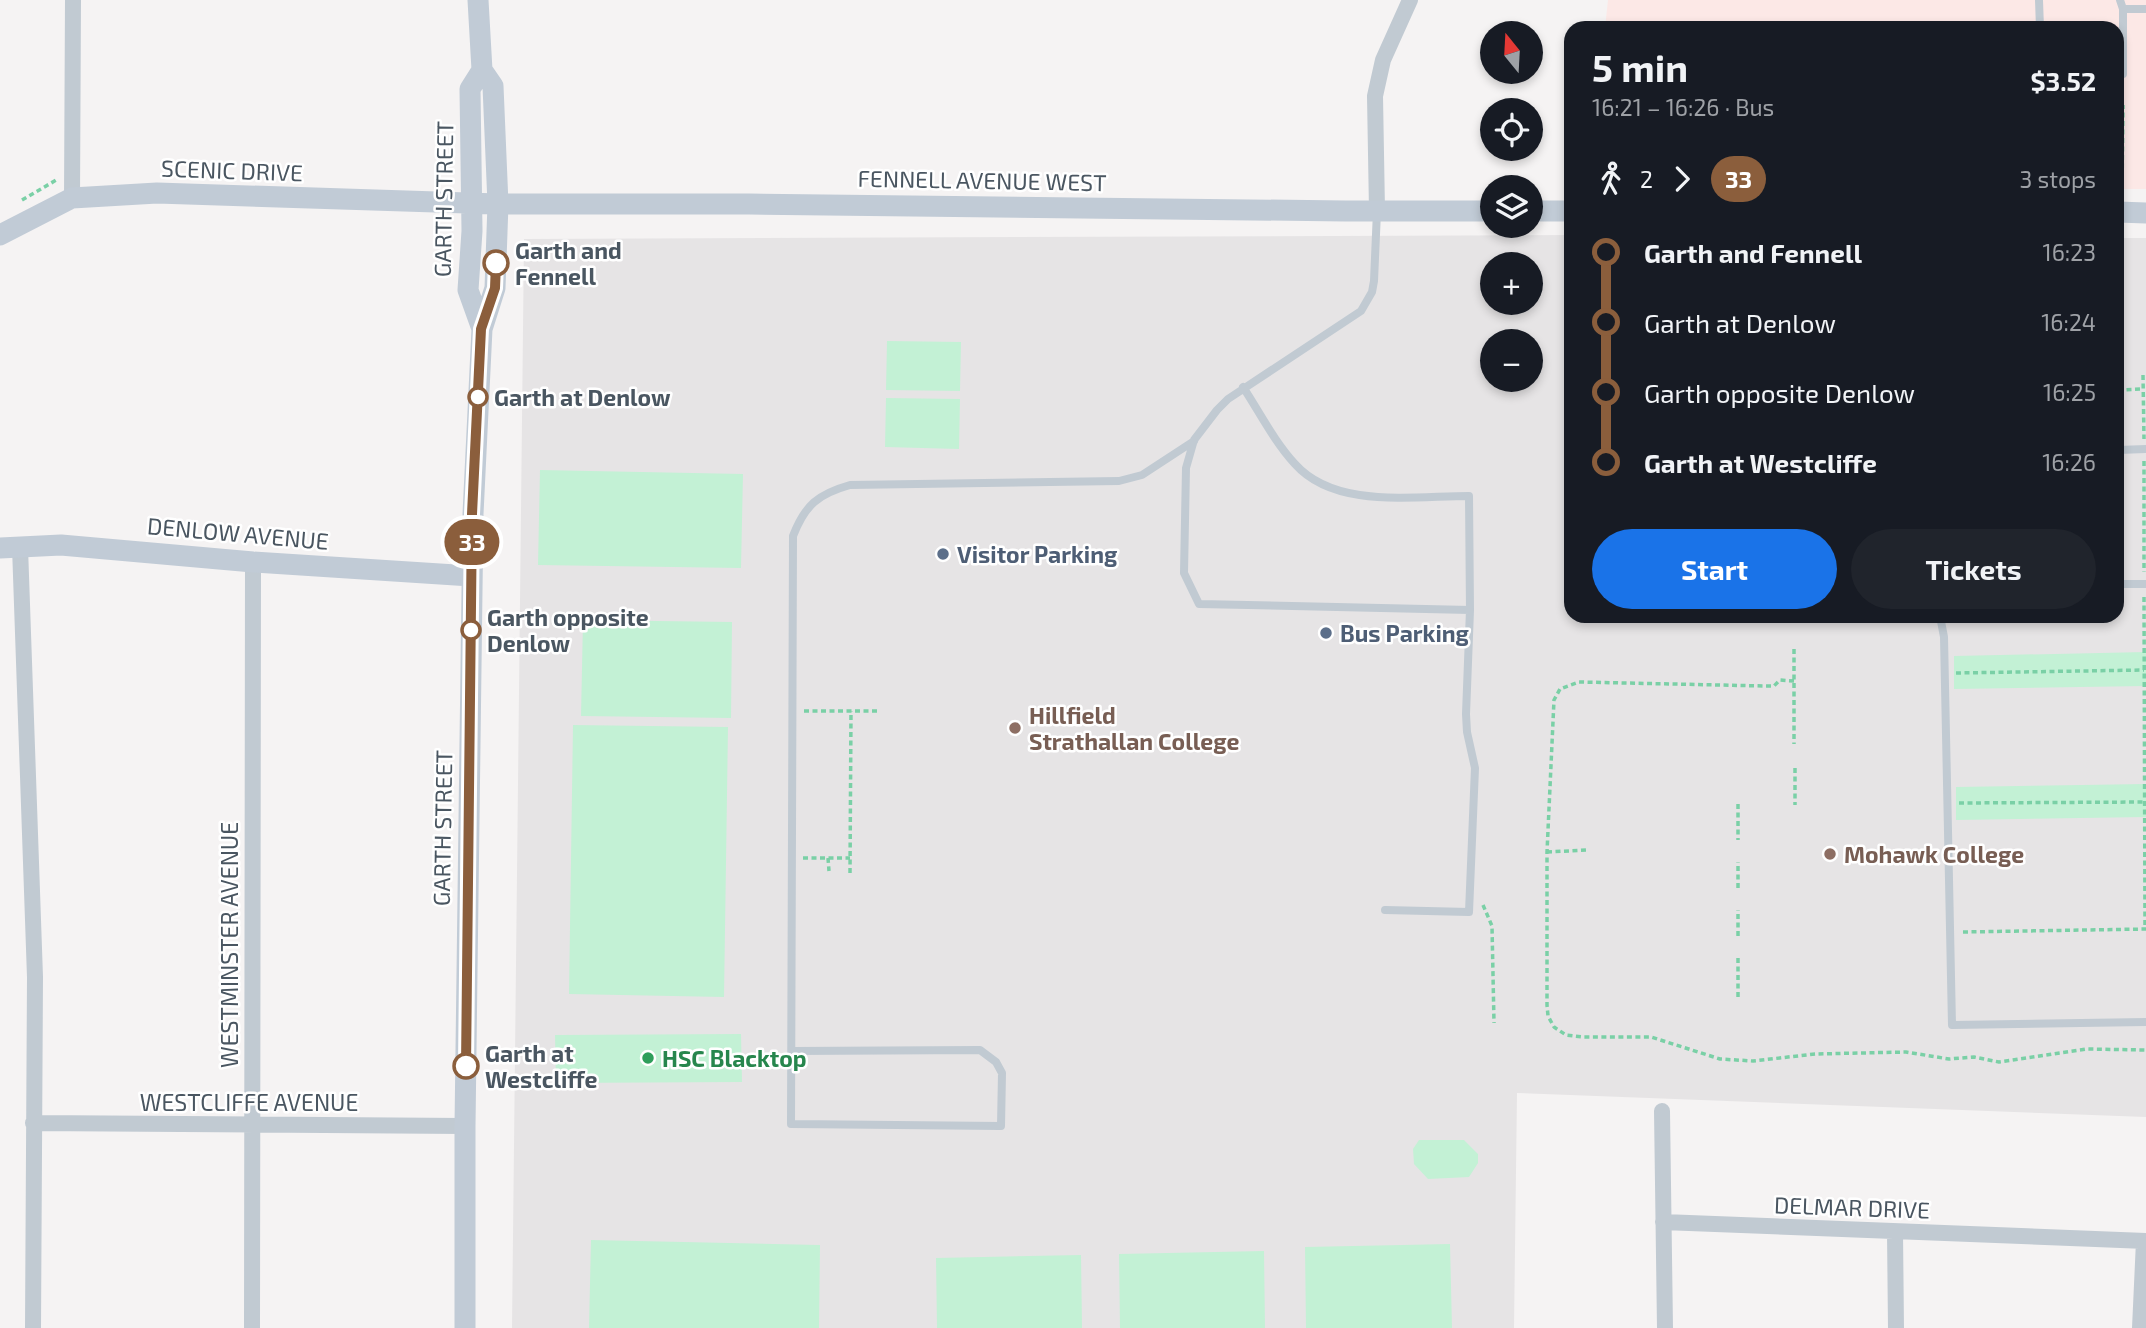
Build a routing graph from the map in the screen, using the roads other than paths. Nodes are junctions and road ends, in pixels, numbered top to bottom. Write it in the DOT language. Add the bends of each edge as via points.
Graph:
graph roads {
  1 [pos="74,0"];
  2 [pos="478,0"];
  3 [pos="1410,0"];
  4 [pos="2039,0"];
  5 [pos="2121,5"];
  6 [pos="2146,9"];
  7 [pos="2040,21"];
  8 [pos="482,70"];
  9 [pos="72,198"];
  10 [pos="471,203"];
  11 [pos="498,204"];
  12 [pos="1377,211"];
  13 [pos="1480,211"];
  14 [pos="1543,211"];
  15 [pos="1564,211"];
  16 [pos="2124,212"];
  17 [pos="2146,213"];
  18 [pos="0,235"];
  19 [pos="481,329"];
  20 [pos="1243,387"];
  21 [pos="1194,441"];
  22 [pos="2145,449"];
  23 [pos="2124,450"];
  24 [pos="10,548"];
  25 [pos="253,562"];
  26 [pos="471,576"];
  27 [pos="2124,584"];
  28 [pos="2145,584"];
  29 [pos="1470,610"];
  30 [pos="1941,623"];
  31 [pos="1385,910"];
  32 [pos="2146,1022"];
  33 [pos="793,1051"];
  34 [pos="1661,1111"];
  35 [pos="33,1123"];
  36 [pos="252,1125"];
  37 [pos="465,1126"];
  38 [pos="1663,1222"];
  39 [pos="1895,1231"];
  40 [pos="2145,1241"];
  41 [pos="33,1328"];
  42 [pos="252,1328"];
  43 [pos="465,1328"];
  44 [pos="1665,1328"];
  45 [pos="1896,1328"];
  46 [pos="2140,1328"];
  1 -- 9 [label="street"];
  2 -- 8 [label="main road, GARTH STREET"];
  3 -- 12 [label="street" via="1383,60 1375,96"];
  4 -- 7 [label="lane"];
  5 -- 6 [label="lane"];
  8 -- 10 [label="main road, GARTH STREET" via="470,89"];
  8 -- 11 [label="main road, GARTH STREET" via="493,86"];
  9 -- 10 [label="main road, SCENIC DRIVE" via="202,193"];
  9 -- 18 [label="main road, SCENIC DRIVE"];
  10 -- 11 [label="main road, FENNELL AVENUE WEST"];
  10 -- 19 [label="main road, GARTH STREET" via="468,290"];
  11 -- 12 [label="main road, FENNELL AVENUE WEST"];
  11 -- 19 [label="main road, GARTH STREET" via="495,288"];
  12 -- 13 [label="main road, FENNELL AVENUE WEST"];
  12 -- 20 [label="lane" via="1372,292 1361,311"];
  14 -- 15 [label="main road"];
  16 -- 17 [label="main road"];
  19 -- 26 [label="main road, GARTH STREET"];
  20 -- 21 [label="lane" via="1217,410"];
  20 -- 29 [label="lane" via="1295,464 1324,486 1370,496 1469,496"];
  21 -- 29 [label="lane" via="1186,468 1184,573 1199,604"];
  21 -- 33 [label="lane" via="1142,475 1119,481 850,485 830,491 800,517 793,536"];
  22 -- 23 [label="lane"];
  24 -- 25 [label="main road, DENLOW AVENUE" via="61,545"];
  24 -- 35 [label="street" via="35,977"];
  25 -- 26 [label="main road, DENLOW AVENUE"];
  25 -- 36 [label="street, WESTMINSTER AVENUE"];
  26 -- 37 [label="main road, GARTH STREET"];
  27 -- 28 [label="lane"];
  29 -- 31 [label="lane" via="1466,723 1475,768 1469,912"];
  30 -- 32 [label="lane" via="1952,1025"];
  33 -- 33 [label="lane" via="980,1050 1002,1073 1001,1126 791,1124"];
  34 -- 38 [label="street"];
  35 -- 36 [label="street, WESTCLIFFE AVENUE"];
  35 -- 41 [label="street"];
  36 -- 37 [label="street, WESTCLIFFE AVENUE"];
  36 -- 42 [label="street, WESTMINSTER AVENUE"];
  37 -- 43 [label="main road, GARTH STREET"];
  38 -- 39 [label="street, DELMAR DRIVE"];
  38 -- 44 [label="street"];
  39 -- 40 [label="street, DELMAR DRIVE"];
  39 -- 45 [label="street"];
  40 -- 46 [label="street"];
}
